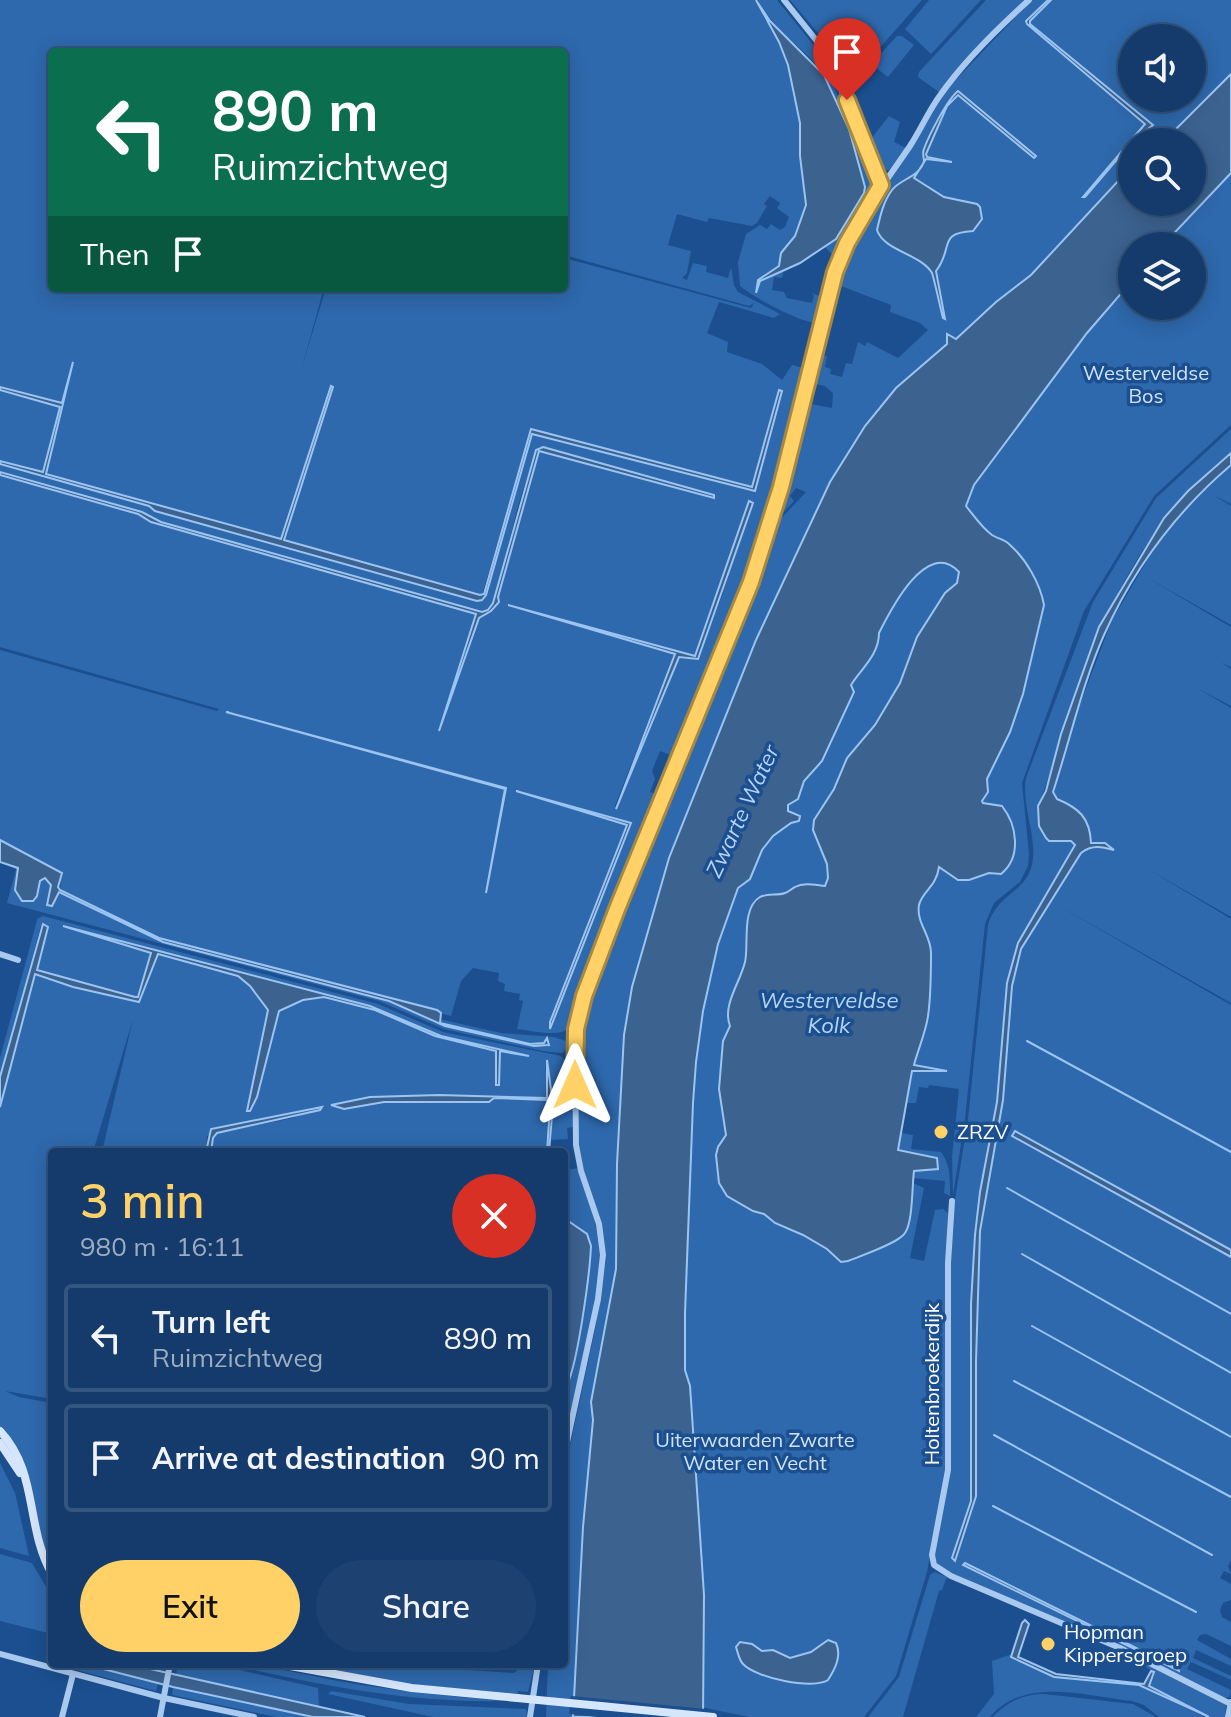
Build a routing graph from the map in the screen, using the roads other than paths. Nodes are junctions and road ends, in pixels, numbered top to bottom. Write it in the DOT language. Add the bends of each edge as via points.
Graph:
graph roads {
  1 [pos="784,0"];
  2 [pos="1029,0"];
  3 [pos="881,185"];
  4 [pos="0,954"];
  5 [pos="18,960"];
  6 [pos="952,1201"];
  7 [pos="0,1431"];
  8 [pos="568,1438"];
  9 [pos="0,1443"];
  10 [pos="28,1488"];
  11 [pos="48,1565"];
  12 [pos="0,1654"];
  13 [pos="48,1667"];
  14 [pos="51,1668"];
  15 [pos="170,1668"];
  16 [pos="301,1668"];
  17 [pos="537,1668"];
  18 [pos="73,1674"];
  19 [pos="164,1698"];
  20 [pos="1231,1703"];
  21 [pos="244,1716"];
  22 [pos="62,1717"];
  23 [pos="160,1717"];
  24 [pos="254,1717"];
  25 [pos="530,1717"];
  26 [pos="713,1717"];
  27 [pos="1228,1717"];
  1 -- 3 [label="street" via="830,62"];
  2 -- 3 [label="street" via="947,86"];
  3 -- 8 [label="street" via="835,272 781,487 751,582 581,1006 575,1047 576,1145 603,1255"];
  4 -- 5 [label="street"];
  6 -- 20 [label="street, Holtenbroekerdijk" via="948,1470 934,1565"];
  7 -- 10 [label="main road" via="20,1459"];
  9 -- 10 [label="main road"];
  10 -- 11 [label="main road"];
  12 -- 13 [label="street"];
  14 -- 18 [label="street"];
  15 -- 19 [label="street"];
  16 -- 26 [label="main road, bridge" via="412,1688"];
  17 -- 25 [label="street"];
  18 -- 19 [label="street"];
  18 -- 22 [label="street"];
  19 -- 21 [label="street"];
  19 -- 23 [label="street"];
  20 -- 27 [label="street"];
  21 -- 24 [label="street"];
}
